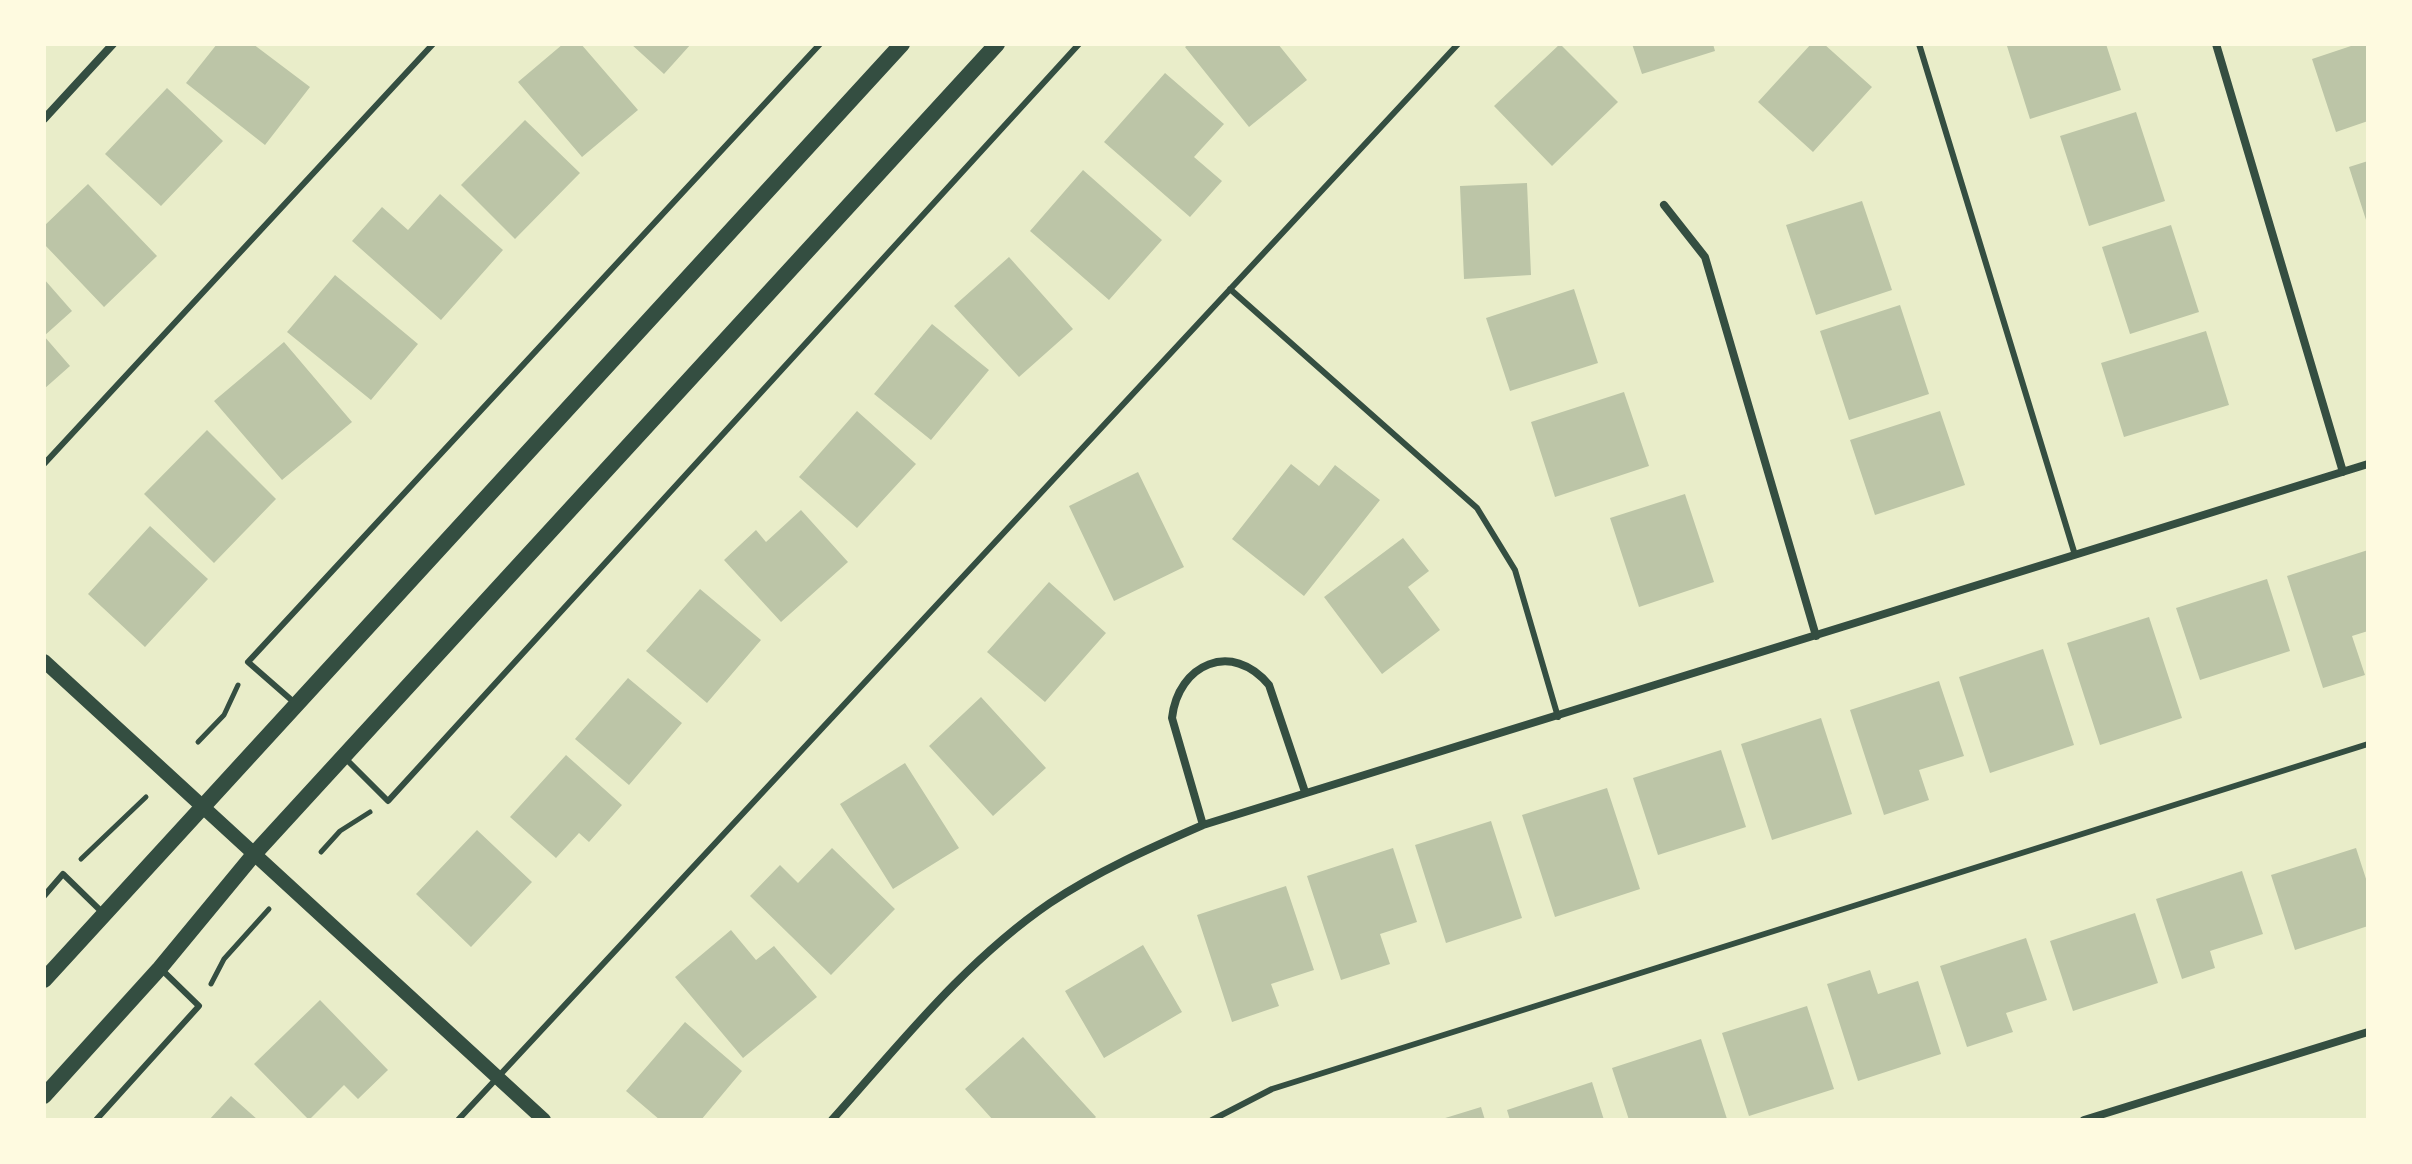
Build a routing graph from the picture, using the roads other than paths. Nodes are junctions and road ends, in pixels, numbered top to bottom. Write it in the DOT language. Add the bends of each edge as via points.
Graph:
graph roads {
  1 [pos="113,44"];
  2 [pos="433,44"];
  3 [pos="820,44"];
  4 [pos="902,44"];
  5 [pos="997,44"];
  6 [pos="1079,44"];
  7 [pos="1458,44"];
  8 [pos="1919,44"];
  9 [pos="2216,44"];
  10 [pos="44,119"];
  11 [pos="1664,205"];
  12 [pos="1230,289"];
  13 [pos="44,464"];
  14 [pos="2368,464"];
  15 [pos="2343,472"];
  16 [pos="2075,555"];
  17 [pos="1816,636"];
  18 [pos="44,661"];
  19 [pos="296,704"];
  20 [pos="1558,717"];
  21 [pos="2368,744"];
  22 [pos="343,757"];
  23 [pos="1305,792"];
  24 [pos="202,805"];
  25 [pos="1203,825"];
  26 [pos="255,853"];
  27 [pos="44,896"];
  28 [pos="104,913"];
  29 [pos="160,968"];
  30 [pos="44,980"];
  31 [pos="2368,1032"];
  32 [pos="497,1076"];
  33 [pos="44,1096"];
  34 [pos="96,1120"];
  35 [pos="458,1120"];
  36 [pos="544,1120"];
  37 [pos="832,1120"];
  38 [pos="1212,1120"];
  39 [pos="2084,1120"];
  1 -- 10 [label="street"];
  2 -- 13 [label="lane"];
  3 -- 19 [label="lane" via="248,662"];
  4 -- 19 [label="main road"];
  5 -- 22 [label="main road"];
  6 -- 22 [label="lane" via="388,801"];
  7 -- 12 [label="lane"];
  8 -- 16 [label="lane"];
  9 -- 15 [label="street"];
  11 -- 17 [label="street" via="1705,257"];
  12 -- 20 [label="lane" via="1477,508 1515,570"];
  12 -- 32 [label="lane"];
  14 -- 15 [label="street"];
  15 -- 16 [label="street"];
  16 -- 17 [label="street"];
  17 -- 20 [label="street"];
  18 -- 24 [label="street"];
  19 -- 24 [label="main road"];
  20 -- 23 [label="street"];
  21 -- 38 [label="lane" via="1272,1089"];
  22 -- 26 [label="main road"];
  23 -- 25 [label="street"];
  23 -- 25 [label="street" via="1269,685 1244,663 1209,664 1181,685 1172,718"];
  24 -- 26 [label="street"];
  24 -- 28 [label="main road"];
  25 -- 37 [label="street" via="1123,860 1036,914 936,1003"];
  26 -- 29 [label="main road"];
  26 -- 32 [label="street"];
  27 -- 28 [label="lane" via="63,874"];
  28 -- 30 [label="main road"];
  29 -- 33 [label="main road"];
  29 -- 34 [label="lane" via="199,1006"];
  31 -- 39 [label="street"];
  32 -- 35 [label="lane"];
  32 -- 36 [label="street"];
}
